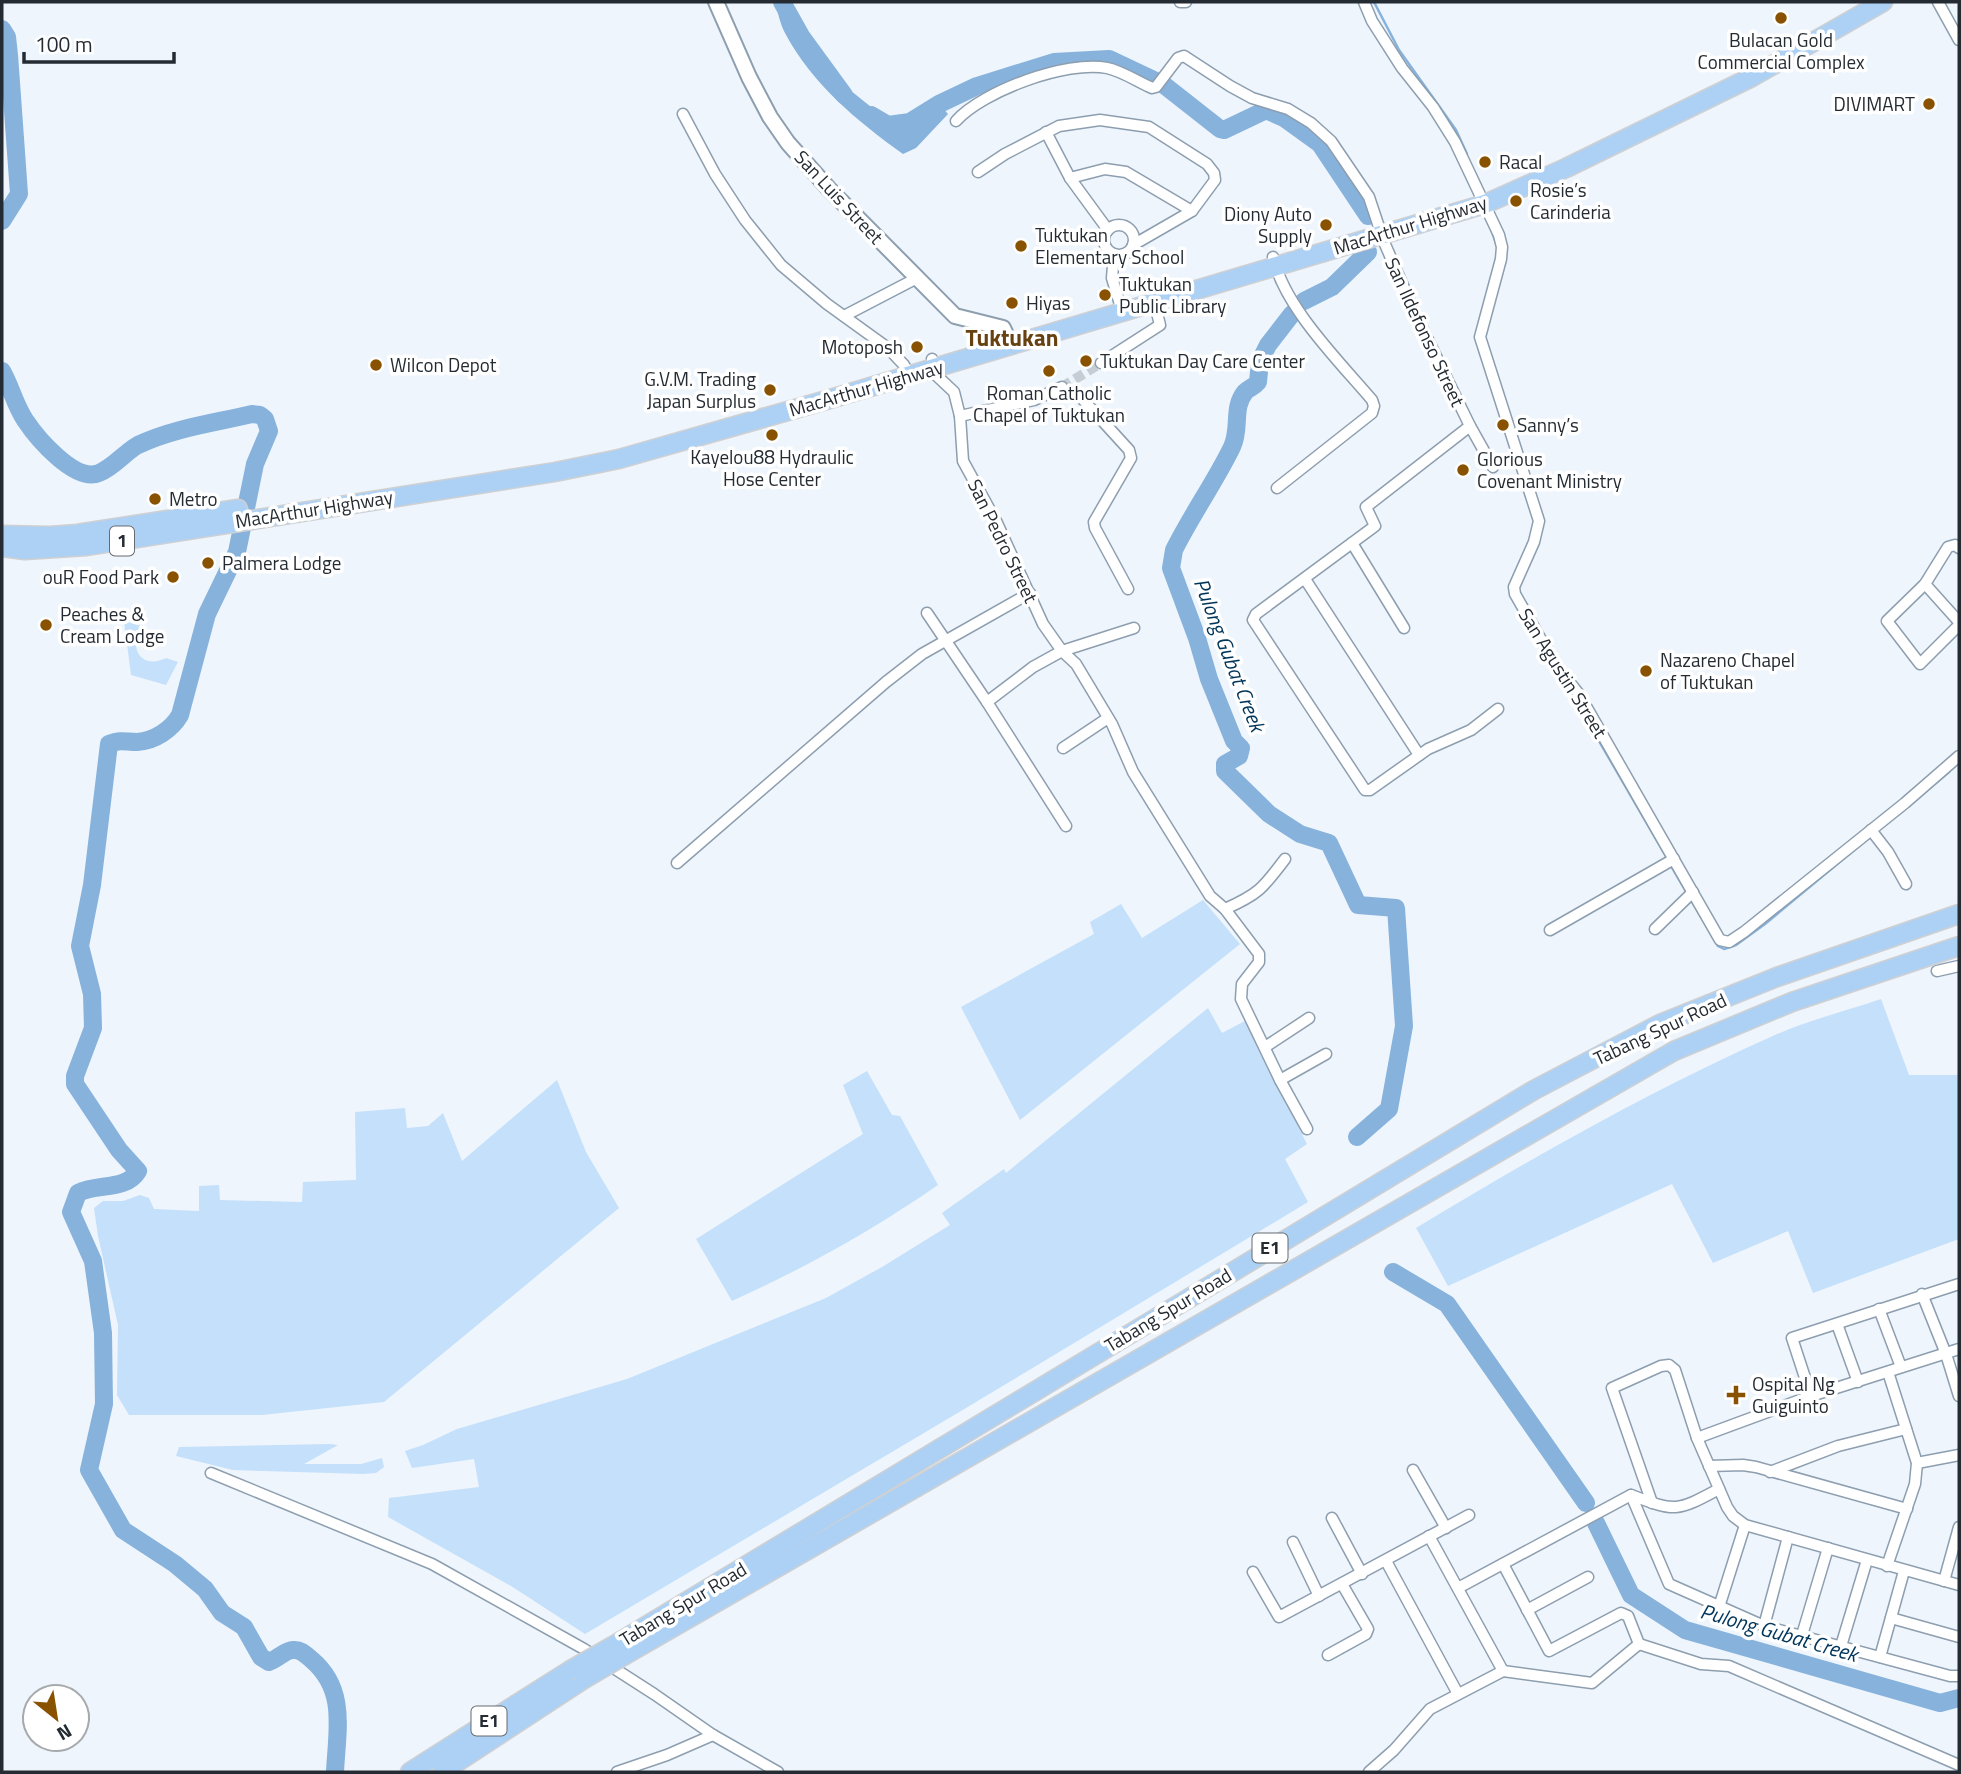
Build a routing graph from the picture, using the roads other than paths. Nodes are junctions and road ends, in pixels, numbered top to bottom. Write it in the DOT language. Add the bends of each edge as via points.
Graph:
graph roads {
  1 [pos="716,2"];
  2 [pos="1180,2"];
  3 [pos="1186,2"];
  4 [pos="1364,2"];
  5 [pos="1863,2"];
  6 [pos="1883,2"];
  7 [pos="1938,2"];
  8 [pos="1959,40"];
  9 [pos="683,114"];
  10 [pos="956,121"];
  11 [pos="1046,132"];
  12 [pos="978,172"];
  13 [pos="1070,177"];
  14 [pos="1482,199"];
  15 [pos="1192,211"];
  16 [pos="1108,230"];
  17 [pos="1380,230"];
  18 [pos="1133,245"];
  19 [pos="1114,254"];
  20 [pos="1274,262"];
  21 [pos="917,278"];
  22 [pos="1153,297"];
  23 [pos="1121,307"];
  24 [pos="844,316"];
  25 [pos="1009,340"];
  26 [pos="1101,363"];
  27 [pos="933,364"];
  28 [pos="907,370"];
  29 [pos="1062,387"];
  30 [pos="1077,393"];
  31 [pos="960,415"];
  32 [pos="1470,426"];
  33 [pos="1493,467"];
  34 [pos="1277,488"];
  35 [pos="239,514"];
  36 [pos="2,535"];
  37 [pos="1352,543"];
  38 [pos="2,547"];
  39 [pos="1959,548"];
  40 [pos="1305,579"];
  41 [pos="1925,584"];
  42 [pos="1128,589"];
  43 [pos="1030,593"];
  44 [pos="927,613"];
  45 [pos="1959,624"];
  46 [pos="1134,628"];
  47 [pos="1404,628"];
  48 [pos="947,640"];
  49 [pos="1062,651"];
  50 [pos="988,702"];
  51 [pos="1498,709"];
  52 [pos="1108,718"];
  53 [pos="1063,748"];
  54 [pos="1419,755"];
  55 [pos="1959,756"];
  56 [pos="1066,826"];
  57 [pos="1871,830"];
  58 [pos="1285,859"];
  59 [pos="1674,859"];
  60 [pos="677,863"];
  61 [pos="1906,884"];
  62 [pos="1693,892"];
  63 [pos="1225,909"];
  64 [pos="1959,914"];
  65 [pos="1655,929"];
  66 [pos="1550,930"];
  67 [pos="1959,946"];
  68 [pos="1959,966"];
  69 [pos="1937,971"];
  70 [pos="1309,1018"];
  71 [pos="1265,1047"];
  72 [pos="1326,1054"];
  73 [pos="1280,1080"];
  74 [pos="1307,1129"];
  75 [pos="1959,1284"];
  76 [pos="1922,1294"];
  77 [pos="1879,1309"];
  78 [pos="1837,1324"];
  79 [pos="1959,1349"];
  80 [pos="1947,1354"];
  81 [pos="1901,1367"];
  82 [pos="1888,1372"];
  83 [pos="1858,1382"];
  84 [pos="1811,1396"];
  85 [pos="1959,1396"];
  86 [pos="1906,1429"];
  87 [pos="1697,1438"];
  88 [pos="1959,1454"];
  89 [pos="1917,1463"];
  90 [pos="1709,1466"];
  91 [pos="1413,1471"];
  92 [pos="1770,1472"];
  93 [pos="211,1473"];
  94 [pos="1718,1489"];
  95 [pos="1631,1495"];
  96 [pos="1652,1503"];
  97 [pos="1906,1509"];
  98 [pos="1469,1515"];
  99 [pos="1332,1518"];
  100 [pos="1745,1525"];
  101 [pos="1959,1527"];
  102 [pos="1446,1528"];
  103 [pos="1429,1536"];
  104 [pos="1788,1537"];
  105 [pos="1293,1542"];
  106 [pos="1828,1548"];
  107 [pos="1867,1560"];
  108 [pos="1386,1561"];
  109 [pos="1503,1564"];
  110 [pos="1887,1566"];
  111 [pos="1904,1571"];
  112 [pos="1253,1572"];
  113 [pos="1362,1574"];
  114 [pos="1588,1577"];
  115 [pos="1944,1581"];
  116 [pos="1342,1584"];
  117 [pos="1959,1585"];
  118 [pos="1458,1588"];
  119 [pos="1319,1596"];
  120 [pos="1718,1607"];
  121 [pos="1527,1609"];
  122 [pos="1891,1618"];
  123 [pos="1764,1626"];
  124 [pos="1802,1635"];
  125 [pos="1959,1637"];
  126 [pos="1639,1644"];
  127 [pos="1841,1646"];
  128 [pos="619,1650"];
  129 [pos="1328,1655"];
  130 [pos="1880,1657"];
  131 [pos="1503,1671"];
  132 [pos="576,1675"];
  133 [pos="1959,1676"];
  134 [pos="1458,1694"];
  135 [pos="713,1735"];
  136 [pos="1959,1765"];
  137 [pos="410,1772"];
  138 [pos="442,1772"];
  139 [pos="617,1772"];
  140 [pos="778,1772"];
  141 [pos="1369,1772"];
  1 -- 21 [label="street, San Luis Street" via="754,87 788,143"];
  2 -- 3 [label="street"];
  4 -- 14 [label="street, San Agustin Street" via="1402,68 1455,142"];
  5 -- 14 [label="highway, MacArthur Highway / 1" via="1747,69"];
  6 -- 14 [label="highway, MacArthur Highway / 1" via="1752,77 1566,168"];
  7 -- 8 [label="street"];
  9 -- 24 [label="street" via="715,174 780,265"];
  10 -- 17 [label="street, San Ildefonso Street" via="979,101 1057,70 1107,68 1152,88 1184,56 1241,92 1311,123 1331,141 1358,178"];
  11 -- 12 [label="street"];
  11 -- 13 [label="street"];
  11 -- 15 [label="street" via="1100,120 1149,127 1214,173 1215,180"];
  13 -- 15 [label="street" via="1105,169 1126,172"];
  13 -- 16 [label="street"];
  14 -- 17 [label="highway, MacArthur Highway / 1"];
  14 -- 59 [label="street, San Agustin Street" via="1502,247 1481,345 1539,521 1515,594"];
  15 -- 18 [label="street"];
  16 -- 18 [label="street" via="1126,226 1134,236"];
  16 -- 19 [label="street" via="1104,241"];
  17 -- 20 [label="highway, MacArthur Highway / 1"];
  17 -- 32 [label="street, San Ildefonso Street"];
  18 -- 19 [label="street" via="1128,252"];
  19 -- 23 [label="street" via="1112,278"];
  20 -- 22 [label="highway, MacArthur Highway / 1"];
  20 -- 34 [label="street" via="1301,313 1374,406 1372,413"];
  21 -- 24 [label="street"];
  21 -- 25 [label="street, San Luis Street" via="955,316 1003,328"];
  22 -- 23 [label="highway, MacArthur Highway / 1"];
  22 -- 26 [label="street" via="1160,325"];
  23 -- 25 [label="highway, MacArthur Highway / 1"];
  24 -- 28 [label="street" via="888,348"];
  25 -- 27 [label="highway, MacArthur Highway / 1"];
  27 -- 28 [label="highway, MacArthur Highway / 1"];
  27 -- 31 [label="street, San Pedro Street" via="937,376 954,393"];
  28 -- 35 [label="highway, MacArthur Highway / 1" via="619,459 555,472"];
  29 -- 31 [label="street" via="1034,400"];
  30 -- 42 [label="street" via="1131,457 1094,522"];
  31 -- 43 [label="street, San Pedro Street" via="963,461"];
  32 -- 33 [label="street"];
  32 -- 37 [label="street, San Ildefonso Street" via="1366,507 1376,526"];
  35 -- 36 [label="highway, MacArthur Highway / 1" via="50,537"];
  35 -- 38 [label="highway, MacArthur Highway / 1" via="87,546"];
  37 -- 40 [label="street, San Ildefonso Street"];
  37 -- 47 [label="street"];
  39 -- 41 [label="street" via="1948,547"];
  40 -- 54 [label="street"];
  40 -- 54 [label="street, San Ildefonso Street" via="1253,620 1365,790"];
  41 -- 45 [label="street"];
  41 -- 45 [label="street" via="1886,621 1920,664"];
  43 -- 48 [label="street"];
  43 -- 49 [label="street, San Pedro Street" via="1043,624"];
  44 -- 48 [label="street"];
  46 -- 49 [label="street"];
  48 -- 50 [label="street"];
  48 -- 60 [label="street" via="886,682"];
  49 -- 50 [label="street"];
  49 -- 52 [label="street, San Pedro Street" via="1076,664"];
  50 -- 56 [label="street"];
  51 -- 54 [label="street, San Ildefonso Street" via="1471,730"];
  52 -- 53 [label="street"];
  52 -- 63 [label="street, San Pedro Street" via="1133,772 1210,896"];
  55 -- 57 [label="street, San Agustin Street"];
  57 -- 61 [label="street"];
  57 -- 62 [label="street, San Agustin Street" via="1729,942 1720,940"];
  58 -- 63 [label="street" via="1260,891"];
  59 -- 62 [label="street, San Agustin Street"];
  59 -- 66 [label="street"];
  62 -- 65 [label="street"];
  63 -- 71 [label="street, San Pedro Street" via="1259,954 1259,962 1242,985 1241,999"];
  64 -- 128 [label="highway, Tabang Spur Road / E1" via="1777,977 1660,1024 1534,1090"];
  67 -- 128 [label="highway, Tabang Spur Road / E1" via="1791,1002 1674,1051"];
  68 -- 69 [label="street"];
  70 -- 71 [label="street"];
  71 -- 73 [label="street"];
  72 -- 73 [label="street"];
  73 -- 74 [label="street"];
  75 -- 76 [label="street"];
  76 -- 77 [label="street"];
  76 -- 80 [label="street"];
  77 -- 78 [label="street"];
  77 -- 81 [label="street"];
  78 -- 83 [label="street"];
  78 -- 84 [label="street" via="1792,1338"];
  79 -- 80 [label="street"];
  80 -- 81 [label="street"];
  80 -- 85 [label="street"];
  81 -- 82 [label="street"];
  82 -- 83 [label="street"];
  82 -- 86 [label="street"];
  83 -- 84 [label="street"];
  84 -- 87 [label="street"];
  86 -- 89 [label="street"];
  86 -- 92 [label="street" via="1839,1446"];
  87 -- 90 [label="street"];
  87 -- 96 [label="street" via="1670,1365 1612,1388"];
  88 -- 89 [label="street"];
  89 -- 97 [label="street"];
  90 -- 92 [label="street" via="1743,1465"];
  90 -- 94 [label="street"];
  91 -- 102 [label="street"];
  92 -- 97 [label="street"];
  93 -- 135 [label="street" via="432,1564 584,1650"];
  94 -- 96 [label="street" via="1676,1508"];
  94 -- 100 [label="street" via="1733,1516"];
  95 -- 96 [label="street"];
  95 -- 109 [label="street"];
  95 -- 120 [label="street" via="1669,1584"];
  97 -- 110 [label="street"];
  98 -- 102 [label="street"];
  99 -- 113 [label="street"];
  100 -- 104 [label="street"];
  100 -- 120 [label="street"];
  101 -- 115 [label="street"];
  102 -- 103 [label="street"];
  103 -- 108 [label="street"];
  103 -- 118 [label="street"];
  104 -- 106 [label="street"];
  104 -- 123 [label="street"];
  105 -- 119 [label="street"];
  106 -- 107 [label="street"];
  106 -- 124 [label="street"];
  107 -- 110 [label="street"];
  107 -- 127 [label="street"];
  108 -- 113 [label="street"];
  108 -- 134 [label="street"];
  109 -- 118 [label="street"];
  109 -- 121 [label="street"];
  110 -- 111 [label="street"];
  111 -- 115 [label="street"];
  111 -- 122 [label="street"];
  112 -- 119 [label="street" via="1279,1618"];
  113 -- 116 [label="street"];
  114 -- 121 [label="street"];
  115 -- 117 [label="street"];
  116 -- 119 [label="street"];
  116 -- 129 [label="street" via="1368,1629"];
  118 -- 131 [label="street"];
  120 -- 123 [label="street"];
  121 -- 126 [label="street" via="1549,1651 1621,1614 1628,1616"];
  122 -- 125 [label="street"];
  122 -- 130 [label="street"];
  123 -- 124 [label="street"];
  124 -- 127 [label="street"];
  126 -- 131 [label="street" via="1592,1683"];
  126 -- 136 [label="street" via="1702,1664 1729,1666"];
  127 -- 130 [label="street"];
  128 -- 132 [label="highway, Tabang Spur Road / E1, bridge"];
  130 -- 133 [label="street"];
  131 -- 134 [label="street"];
  132 -- 137 [label="highway, Tabang Spur Road / E1"];
  132 -- 138 [label="highway, Tabang Spur Road / E1"];
  134 -- 141 [label="street" via="1430,1709"];
  135 -- 139 [label="street"];
  135 -- 140 [label="street"];
}
